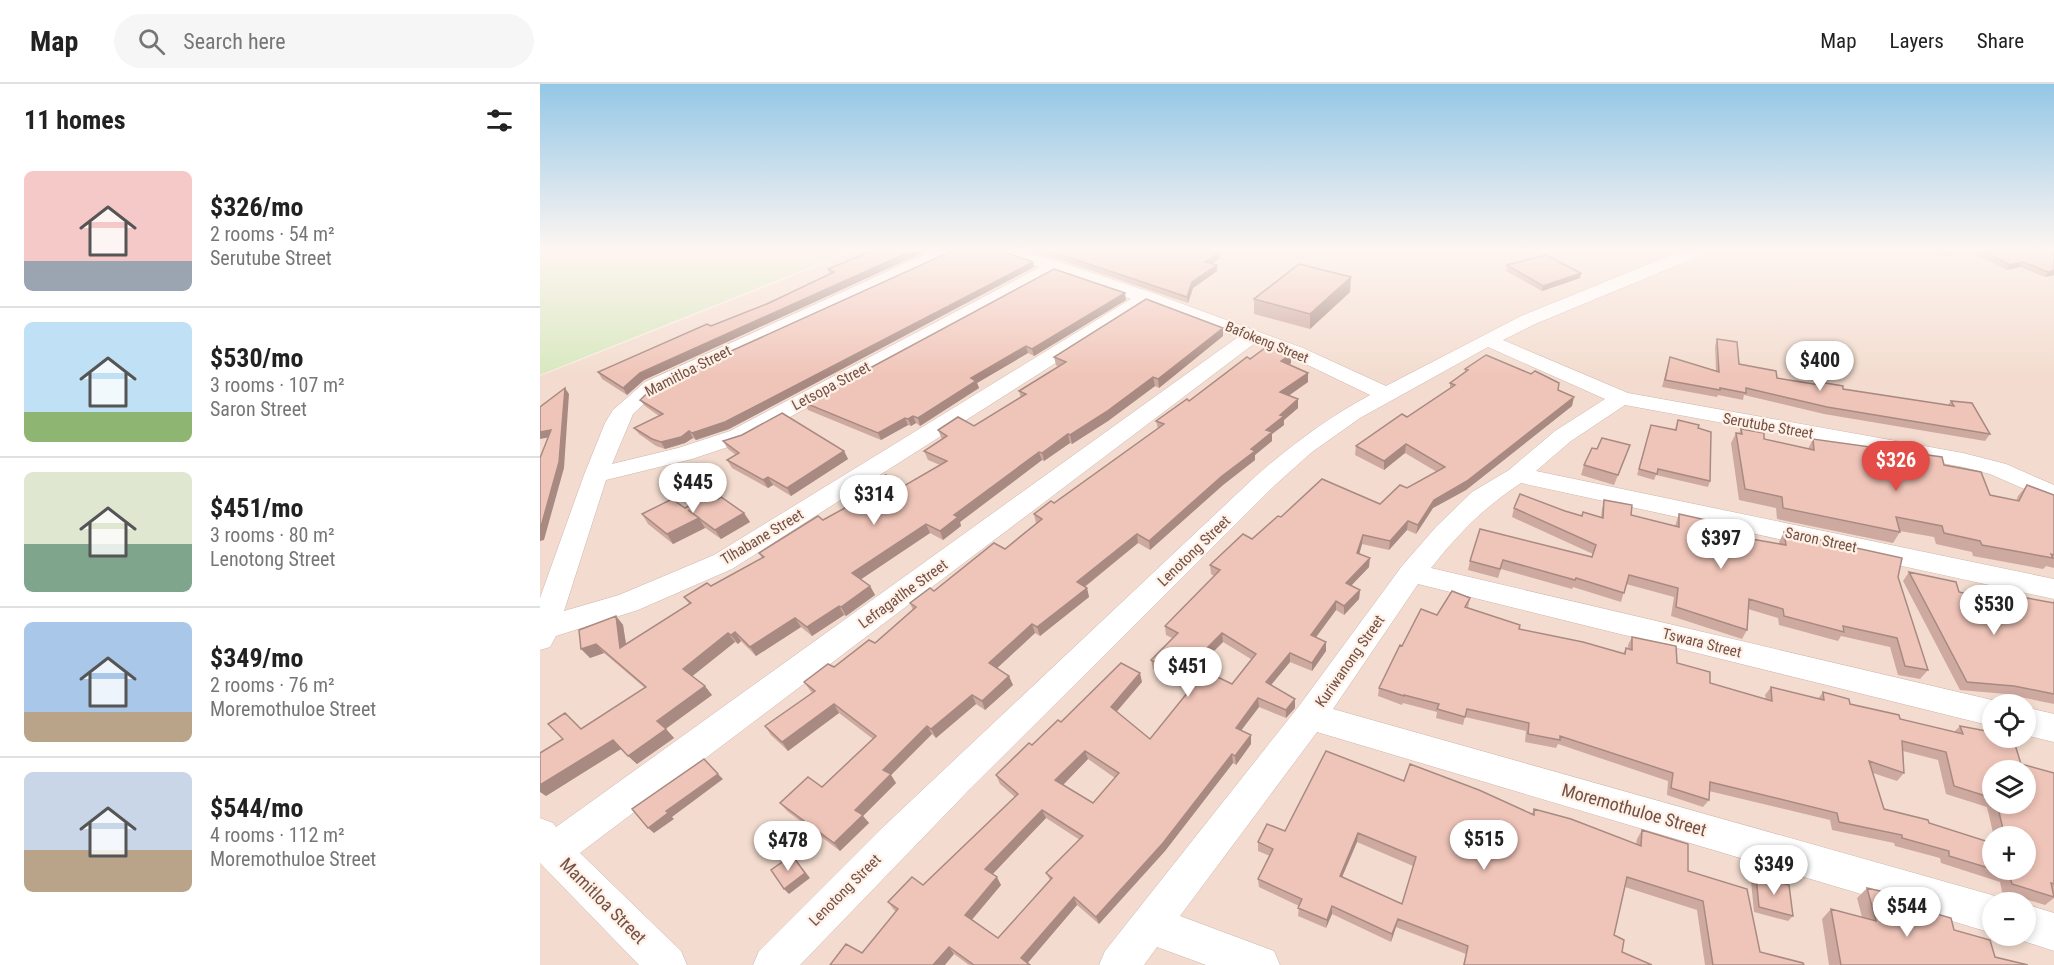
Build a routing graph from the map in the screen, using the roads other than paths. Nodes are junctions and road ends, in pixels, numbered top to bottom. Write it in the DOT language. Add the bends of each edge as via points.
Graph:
graph roads {
  1 [pos="857,292"];
  2 [pos="1005,292"];
  3 [pos="1132,292"];
  4 [pos="1596,292"];
  5 [pos="1147,297"];
  6 [pos="1252,336"];
  7 [pos="1487,340"];
  8 [pos="1386,394"];
  9 [pos="1621,398"];
  10 [pos="596,475"];
  11 [pos="1517,475"];
  12 [pos="2054,494"];
  13 [pos="1412,573"];
  14 [pos="2054,589"];
  15 [pos="542,634"];
  16 [pos="1982,711"];
  17 [pos="1310,716"];
  18 [pos="2036,724"];
  19 [pos="2054,728"];
  20 [pos="547,843"];
  21 [pos="1982,911"];
  22 [pos="1150,925"];
  23 [pos="2036,926"];
  24 [pos="2054,932"];
  25 [pos="667,965"];
  26 [pos="773,965"];
  27 [pos="1119,965"];
  28 [pos="1260,965"];
  1 -- 10 [label="street, Mamitloa Street" via="652,386 624,410"];
  2 -- 10 [label="street, Letsopa Street" via="738,436 684,454"];
  3 -- 5 [label="street, Bafokeng Street"];
  4 -- 7 [label="street, Lenotong Street"];
  5 -- 6 [label="street, Bafokeng Street"];
  5 -- 15 [label="street, Tlhabane Street" via="723,562"];
  6 -- 8 [label="street, Bafokeng Street"];
  6 -- 20 [label="street, Lefragatlhe Street"];
  7 -- 8 [label="street, Lenotong Street"];
  7 -- 9 [label="street, Serutube Street"];
  8 -- 26 [label="street, Lenotong Street" via="1304,447 1266,480 817,917"];
  9 -- 11 [label="street, Kuriwanong Street" via="1563,436"];
  9 -- 12 [label="street, Serutube Street" via="1963,460 1998,469"];
  10 -- 15 [label="street, Mamitloa Street"];
  11 -- 13 [label="street, Kuriwanong Street" via="1480,498"];
  11 -- 14 [label="street, Saron Street"];
  13 -- 16 [label="street, Tswara Street"];
  13 -- 17 [label="street, Kuriwanong Street"];
  17 -- 21 [label="street, Moremothuloe Street"];
  17 -- 22 [label="street, Kuriwanong Street"];
  18 -- 19 [label="street"];
  20 -- 25 [label="street, Mamitloa Street"];
  22 -- 27 [label="street, Kuriwanong Street"];
  22 -- 28 [label="street"];
  23 -- 24 [label="street"];
}
